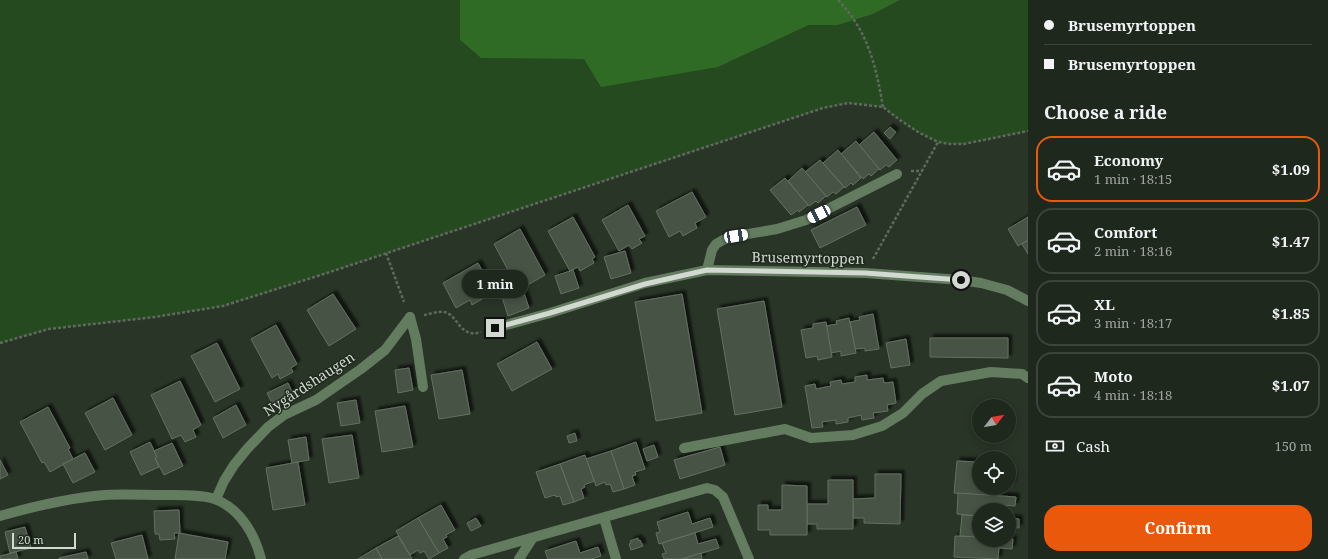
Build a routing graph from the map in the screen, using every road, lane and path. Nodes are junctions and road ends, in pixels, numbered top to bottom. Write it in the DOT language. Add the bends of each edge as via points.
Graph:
graph roads {
  1 [pos="838,0"];
  2 [pos="883,107"];
  3 [pos="1028,131"];
  4 [pos="938,142"];
  5 [pos="897,174"];
  6 [pos="386,253"];
  7 [pos="707,270"];
  8 [pos="865,273"];
  9 [pos="1028,301"];
  10 [pos="410,317"];
  11 [pos="495,328"];
  12 [pos="0,343"];
  13 [pos="1028,378"];
  14 [pos="423,387"];
  15 [pos="684,448"];
  16 [pos="216,499"];
  17 [pos="0,516"];
  18 [pos="604,518"];
  19 [pos="532,538"];
  20 [pos="261,559"];
  21 [pos="464,559"];
  22 [pos="520,559"];
  23 [pos="616,559"];
  24 [pos="749,559"];
  1 -- 2 [label="path" via="863,33 878,76"];
  2 -- 4 [label="path" via="918,132"];
  2 -- 6 [label="path" via="848,103 823,108"];
  3 -- 4 [label="path" via="964,144"];
  4 -- 8 [label="path"];
  5 -- 7 [label="street" via="806,220 778,229 723,240 712,250"];
  6 -- 10 [label="path"];
  6 -- 12 [label="path" via="223,306 49,329"];
  7 -- 8 [label="street, Brusemyrtoppen"];
  7 -- 11 [label="street, Brusemyrtoppen" via="645,284"];
  8 -- 9 [label="street, Brusemyrtoppen" via="981,283 1007,290"];
  10 -- 11 [label="path" via="443,312 473,335"];
  10 -- 14 [label="street"];
  10 -- 16 [label="street, Nygårdshaugen" via="385,350 361,369 316,400 268,427 234,465"];
  13 -- 15 [label="street" via="1022,374 991,372 940,381 903,413 882,426 853,435 810,438 785,429"];
  16 -- 17 [label="street" via="182,495 106,495 49,502"];
  16 -- 20 [label="street" via="243,520 255,541"];
  18 -- 19 [label="street"];
  18 -- 23 [label="street"];
  18 -- 24 [label="street" via="698,490 715,490 726,503"];
  19 -- 21 [label="street"];
  19 -- 22 [label="street"];
}
